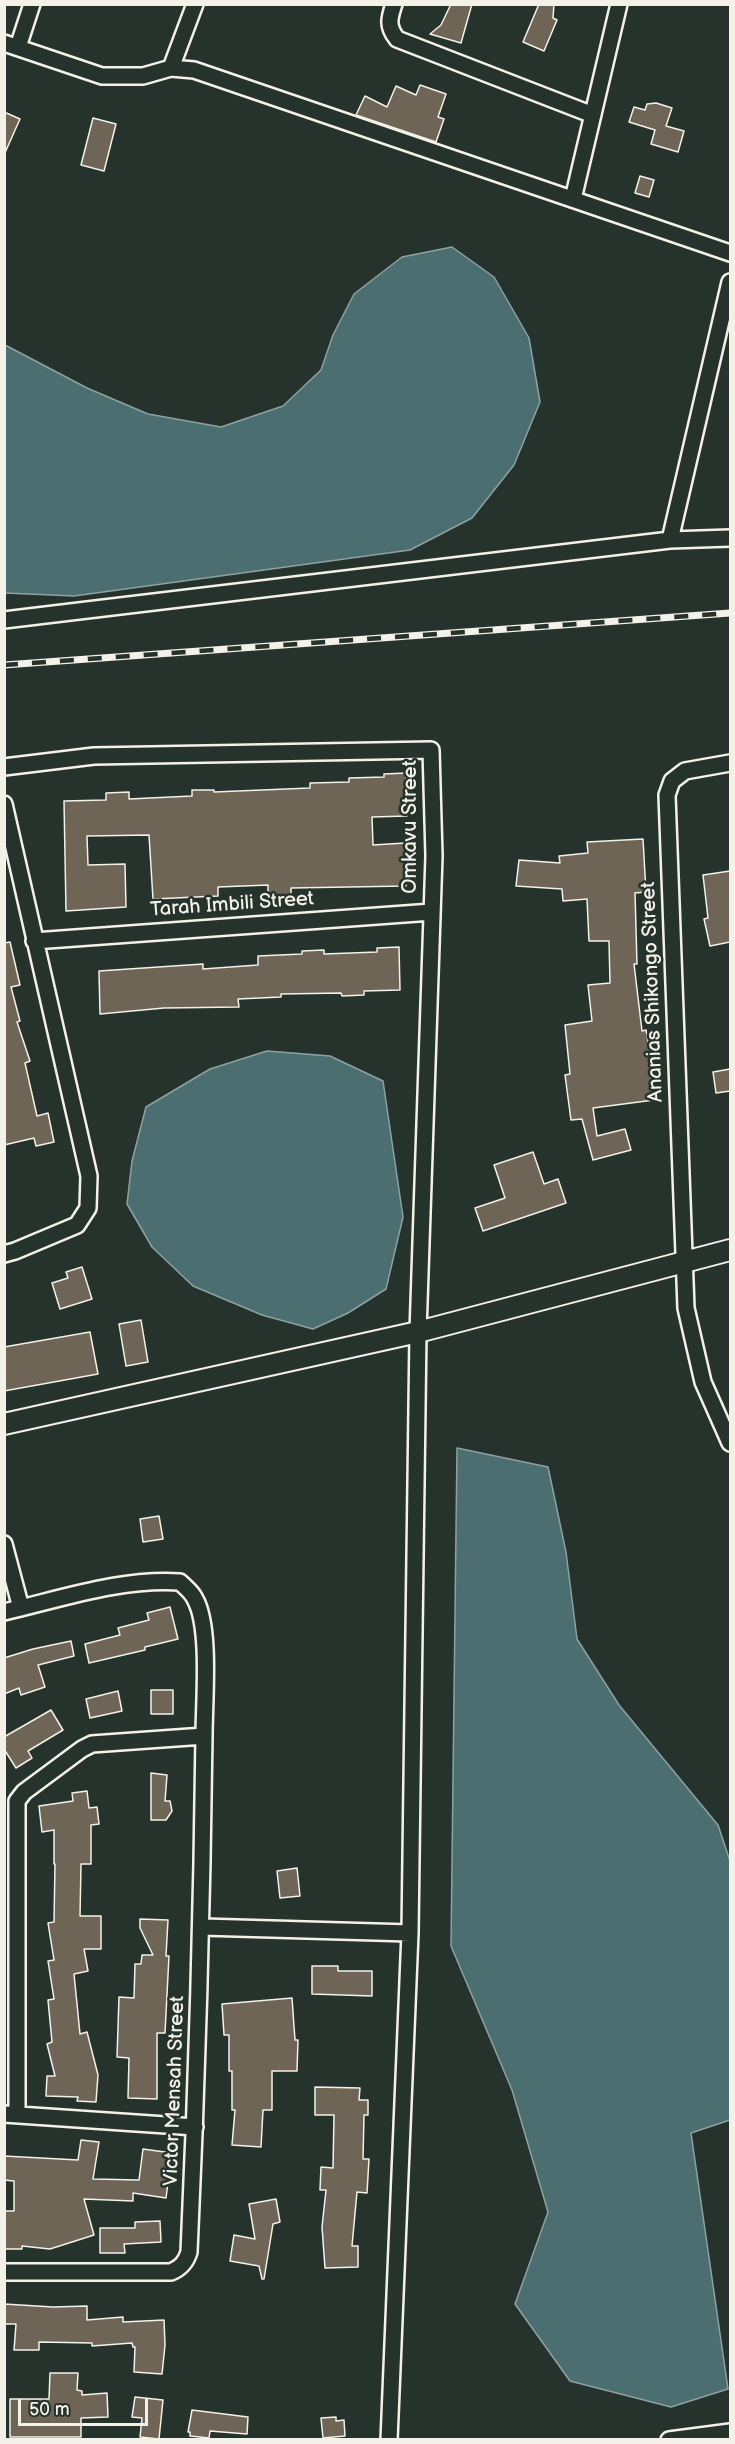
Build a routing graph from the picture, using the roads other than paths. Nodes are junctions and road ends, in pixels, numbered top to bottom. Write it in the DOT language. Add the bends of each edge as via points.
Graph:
graph roads {
  1 [pos="32,4"];
  2 [pos="195,4"];
  3 [pos="394,4"];
  4 [pos="620,4"];
  5 [pos="11,45"];
  6 [pos="171,68"];
  7 [pos="593,115"];
  8 [pos="573,199"];
  9 [pos="730,254"];
  10 [pos="730,282"];
  11 [pos="730,538"];
  12 [pos="670,540"];
  13 [pos="4,620"];
  14 [pos="730,763"];
  15 [pos="4,767"];
  16 [pos="4,804"];
  17 [pos="432,912"];
  18 [pos="34,941"];
  19 [pos="730,1250"];
  20 [pos="4,1254"];
  21 [pos="683,1264"];
  22 [pos="418,1332"];
  23 [pos="4,1425"];
  24 [pos="730,1443"];
  25 [pos="4,1544"];
  26 [pos="21,1608"];
  27 [pos="4,1612"];
  28 [pos="204,1736"];
  29 [pos="202,1927"];
  30 [pos="410,1933"];
  31 [pos="11,2114"];
  32 [pos="195,2127"];
  33 [pos="4,2272"];
  34 [pos="730,2432"];
  35 [pos="389,2439"];
  36 [pos="669,2439"];
  1 -- 5 [label="street"];
  2 -- 6 [label="street"];
  3 -- 7 [label="street" via="389,29 397,39"];
  4 -- 7 [label="street"];
  5 -- 6 [label="street" via="102,76 143,76"];
  6 -- 8 [label="street" via="194,70"];
  7 -- 8 [label="street"];
  8 -- 9 [label="street"];
  10 -- 12 [label="street"];
  11 -- 12 [label="street"];
  12 -- 13 [label="street"];
  14 -- 21 [label="street, Ananias Shikongo Street" via="685,771 672,781 667,795"];
  15 -- 17 [label="street, Omkavu Street" via="94,756 431,750"];
  16 -- 18 [label="street"];
  17 -- 18 [label="street, Tarah Imbili Street"];
  17 -- 22 [label="street, Omkavu Street"];
  18 -- 20 [label="street" via="89,1176 88,1208 77,1225"];
  19 -- 21 [label="street"];
  21 -- 22 [label="street"];
  21 -- 24 [label="street, Ananias Shikongo Street" via="686,1308 703,1382"];
  22 -- 23 [label="street"];
  22 -- 30 [label="street, Omkavu Street"];
  25 -- 26 [label="street"];
  26 -- 27 [label="street"];
  26 -- 28 [label="street, Victor Mensah Street" via="157,1580 180,1582 195,1597 202,1614"];
  28 -- 29 [label="street, Victor Mensah Street"];
  28 -- 31 [label="street" via="92,1744 24,1792 17,1802"];
  29 -- 30 [label="street"];
  29 -- 32 [label="street, Victor Mensah Street"];
  30 -- 35 [label="street, Omkavu Street"];
  31 -- 32 [label="street"];
  32 -- 33 [label="street, Victor Mensah Street" via="189,2252 177,2270"];
  34 -- 36 [label="street"];
}
